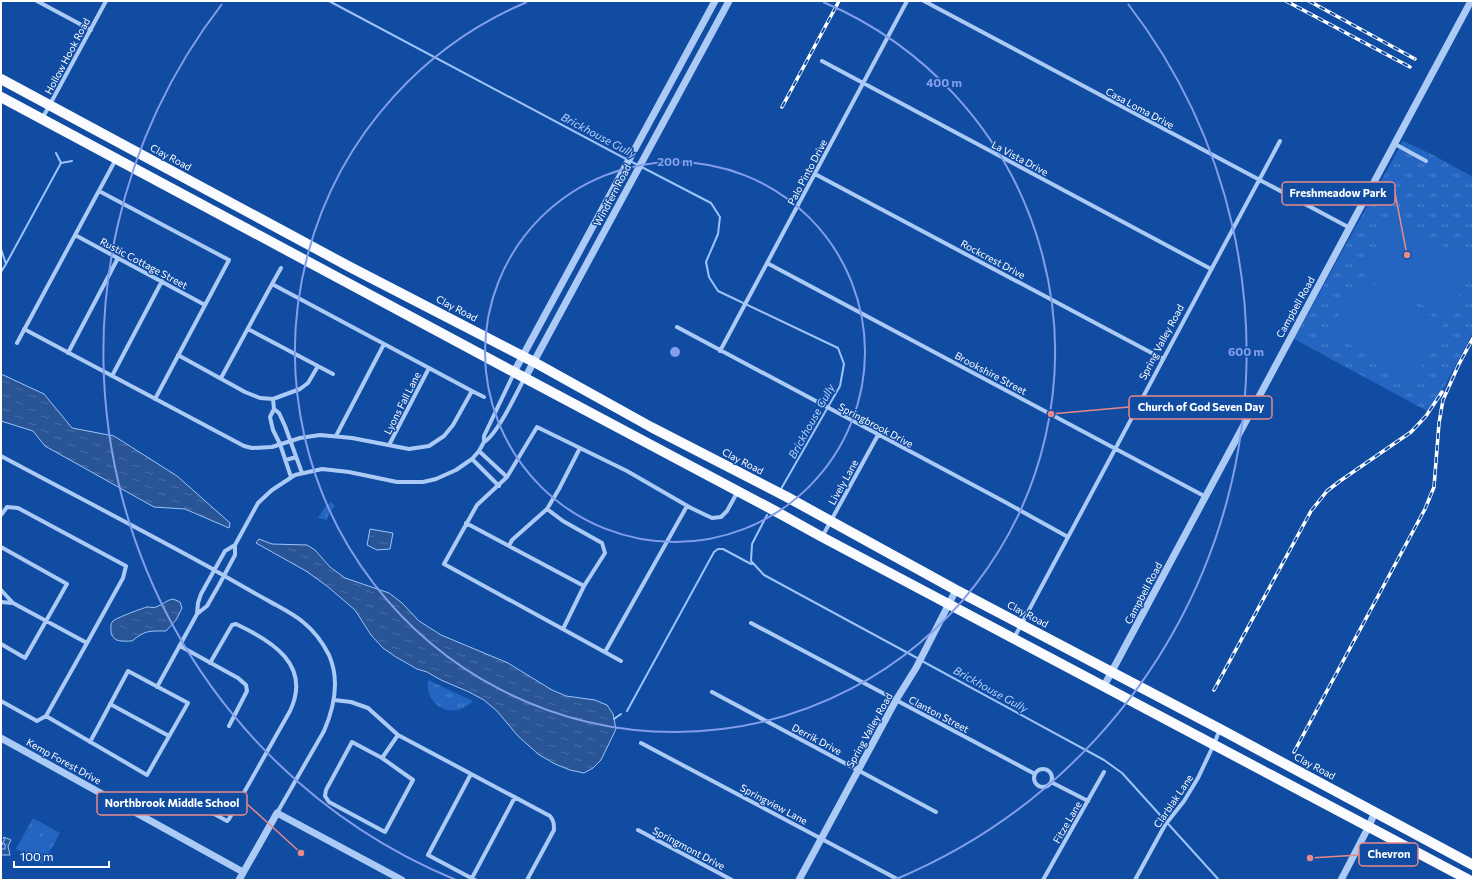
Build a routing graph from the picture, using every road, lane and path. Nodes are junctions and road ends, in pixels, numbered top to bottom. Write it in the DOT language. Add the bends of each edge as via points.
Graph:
graph roads {
  1 [pos="38,1"];
  2 [pos="106,1"];
  3 [pos="716,1"];
  4 [pos="729,1"];
  5 [pos="907,1"];
  6 [pos="924,1"];
  7 [pos="1471,1"];
  8 [pos="90,30"];
  9 [pos="822,61"];
  10 [pos="1,80"];
  11 [pos="863,83"];
  12 [pos="1,97"];
  13 [pos="50,105"];
  14 [pos="42,119"];
  15 [pos="1280,141"];
  16 [pos="1395,144"];
  17 [pos="116,159"];
  18 [pos="1426,161"];
  19 [pos="154,162"];
  20 [pos="815,174"];
  21 [pos="146,175"];
  22 [pos="621,175"];
  23 [pos="1259,180"];
  24 [pos="630,183"];
  25 [pos="99,191"];
  26 [pos="249,213"];
  27 [pos="242,226"];
  28 [pos="1350,228"];
  29 [pos="75,235"];
  30 [pos="580,250"];
  31 [pos="591,256"];
  32 [pos="118,258"];
  33 [pos="768,263"];
  34 [pos="350,267"];
  35 [pos="281,268"];
  36 [pos="1211,269"];
  37 [pos="342,280"];
  38 [pos="162,281"];
  39 [pos="272,284"];
  40 [pos="205,304"];
  41 [pos="677,327"];
  42 [pos="24,329"];
  43 [pos="248,329"];
  44 [pos="17,343"];
  45 [pos="384,344"];
  46 [pos="720,351"];
  47 [pos="68,353"];
  48 [pos="178,355"];
  49 [pos="522,356"];
  50 [pos="1163,359"];
  51 [pos="534,362"];
  52 [pos="318,366"];
  53 [pos="429,368"];
  54 [pos="514,372"];
  55 [pos="333,374"];
  56 [pos="112,376"];
  57 [pos="221,378"];
  58 [pos="525,378"];
  59 [pos="472,391"];
  60 [pos="484,397"];
  61 [pos="155,399"];
  62 [pos="273,399"];
  63 [pos="274,409"];
  64 [pos="651,427"];
  65 [pos="878,435"];
  66 [pos="336,436"];
  67 [pos="642,439"];
  68 [pos="290,441"];
  69 [pos="484,442"];
  70 [pos="280,444"];
  71 [pos="389,445"];
  72 [pos="580,448"];
  73 [pos="1115,449"];
  74 [pos="479,451"];
  75 [pos="1,456"];
  76 [pos="296,456"];
  77 [pos="472,459"];
  78 [pos="286,460"];
  79 [pos="302,473"];
  80 [pos="291,477"];
  81 [pos="507,477"];
  82 [pos="498,486"];
  83 [pos="738,491"];
  84 [pos="1206,497"];
  85 [pos="687,506"];
  86 [pos="547,509"];
  87 [pos="1,515"];
  88 [pos="831,520"];
  89 [pos="466,523"];
  90 [pos="822,537"];
  91 [pos="1068,537"];
  92 [pos="235,545"];
  93 [pos="1,546"];
  94 [pos="509,546"];
  95 [pos="214,570"];
  96 [pos="223,576"];
  97 [pos="584,586"];
  98 [pos="1,590"];
  99 [pos="956,590"];
  100 [pos="1,602"];
  101 [pos="13,603"];
  102 [pos="948,604"];
  103 [pos="197,614"];
  104 [pos="46,621"];
  105 [pos="751,623"];
  106 [pos="1021,624"];
  107 [pos="563,629"];
  108 [pos="1014,638"];
  109 [pos="87,643"];
  110 [pos="1,644"];
  111 [pos="180,646"];
  112 [pos="605,652"];
  113 [pos="621,661"];
  114 [pos="210,663"];
  115 [pos="1112,672"];
  116 [pos="1104,686"];
  117 [pos="157,687"];
  118 [pos="712,692"];
  119 [pos="334,700"];
  120 [pos="896,700"];
  121 [pos="1,701"];
  122 [pos="110,704"];
  123 [pos="1186,711"];
  124 [pos="46,716"];
  125 [pos="1175,723"];
  126 [pos="229,726"];
  127 [pos="1220,729"];
  128 [pos="398,735"];
  129 [pos="169,736"];
  130 [pos="1,738"];
  131 [pos="90,742"];
  132 [pos="641,743"];
  133 [pos="1214,744"];
  134 [pos="382,758"];
  135 [pos="858,770"];
  136 [pos="1104,772"];
  137 [pos="471,774"];
  138 [pos="1035,774"];
  139 [pos="1051,782"];
  140 [pos="515,797"];
  141 [pos="189,800"];
  142 [pos="1088,801"];
  143 [pos="936,812"];
  144 [pos="1375,812"];
  145 [pos="277,813"];
  146 [pos="1369,826"];
  147 [pos="638,830"];
  148 [pos="822,838"];
  149 [pos="1462,859"];
  150 [pos="1473,865"];
  151 [pos="243,872"];
  152 [pos="1455,872"];
  153 [pos="473,879"];
  154 [pos="239,880"];
  155 [pos="402,880"];
  156 [pos="527,880"];
  157 [pos="732,880"];
  158 [pos="799,880"];
  159 [pos="900,880"];
  160 [pos="1043,880"];
  161 [pos="1136,880"];
  162 [pos="1341,880"];
  163 [pos="1469,880"];
  1 -- 8 [label="street"];
  2 -- 8 [label="street, Hollow Hook Road"];
  3 -- 22 [label="street, Windfern Road"];
  4 -- 24 [label="street, Windfern Road"];
  5 -- 11 [label="street, Palo Pinto Drive"];
  6 -- 23 [label="street, Casa Loma Drive"];
  7 -- 16 [label="street, Campbell Road"];
  8 -- 13 [label="street, Hollow Hook Road"];
  9 -- 11 [label="street, La Vista Drive"];
  10 -- 13 [label="main road, Clay Road"];
  11 -- 20 [label="street, Palo Pinto Drive"];
  11 -- 36 [label="street, La Vista Drive"];
  12 -- 14 [label="main road"];
  13 -- 14 [label="street, Hollow Hook Road"];
  13 -- 19 [label="main road, Clay Road"];
  14 -- 17 [label="main road"];
  15 -- 23 [label="street, Spring Valley Road"];
  16 -- 18 [label="street"];
  16 -- 28 [label="street, Campbell Road"];
  17 -- 21 [label="main road"];
  17 -- 25 [label="street"];
  19 -- 21 [label="main road"];
  19 -- 26 [label="main road, Clay Road"];
  20 -- 33 [label="street, Palo Pinto Drive"];
  20 -- 50 [label="street, Rockcrest Drive"];
  21 -- 27 [label="main road"];
  22 -- 24 [label="street"];
  22 -- 30 [label="street, Windfern Road"];
  23 -- 28 [label="street, Casa Loma Drive"];
  23 -- 36 [label="street, Spring Valley Road"];
  24 -- 31 [label="street, Windfern Road"];
  25 -- 29 [label="street"];
  25 -- 40 [label="street" via="229,260"];
  26 -- 27 [label="main road"];
  26 -- 34 [label="main road, Clay Road"];
  27 -- 37 [label="main road"];
  28 -- 84 [label="street, Campbell Road"];
  29 -- 32 [label="street, Rustic Cottage Street"];
  29 -- 42 [label="street"];
  30 -- 31 [label="street"];
  30 -- 49 [label="street, Windfern Road"];
  31 -- 51 [label="street, Windfern Road"];
  32 -- 38 [label="street, Rustic Cottage Street"];
  32 -- 47 [label="street"];
  33 -- 46 [label="street, Palo Pinto Drive"];
  33 -- 73 [label="street, Brookshire Street"];
  34 -- 37 [label="main road"];
  34 -- 49 [label="main road, Clay Road"];
  35 -- 39 [label="street"];
  36 -- 50 [label="street, Spring Valley Road"];
  37 -- 54 [label="main road"];
  38 -- 40 [label="street, Rustic Cottage Street"];
  38 -- 56 [label="street"];
  39 -- 43 [label="street"];
  39 -- 45 [label="street"];
  40 -- 48 [label="street"];
  41 -- 46 [label="street, Springbrook Drive"];
  42 -- 44 [label="street"];
  42 -- 47 [label="street"];
  43 -- 52 [label="street"];
  43 -- 57 [label="street"];
  45 -- 53 [label="street"];
  45 -- 66 [label="street"];
  46 -- 65 [label="street, Springbrook Drive"];
  47 -- 56 [label="street"];
  48 -- 57 [label="street"];
  48 -- 61 [label="street"];
  49 -- 51 [label="main road, Clay Road"];
  49 -- 54 [label="street, Windfern Road"];
  50 -- 73 [label="street, Spring Valley Road"];
  51 -- 58 [label="street, Windfern Road"];
  51 -- 64 [label="main road, Clay Road"];
  52 -- 55 [label="street"];
  52 -- 62 [label="street" via="308,383 300,389"];
  53 -- 59 [label="street"];
  53 -- 71 [label="street, Lyons Fall Lane"];
  54 -- 58 [label="main road"];
  54 -- 69 [label="street" via="484,436"];
  56 -- 61 [label="street"];
  57 -- 62 [label="street" via="245,392 260,398"];
  58 -- 67 [label="main road"];
  58 -- 69 [label="street" via="495,431"];
  59 -- 60 [label="street"];
  59 -- 71 [label="street" via="453,425 444,436 429,446 410,449"];
  61 -- 70 [label="street" via="244,446 272,447"];
  62 -- 63 [label="street"];
  63 -- 68 [label="street"];
  63 -- 70 [label="street" via="270,417"];
  64 -- 67 [label="main road"];
  64 -- 88 [label="main road, Clay Road"];
  65 -- 88 [label="street, Lively Lane"];
  65 -- 91 [label="street, Springbrook Drive"];
  66 -- 68 [label="street" via="320,435"];
  66 -- 71 [label="street"];
  67 -- 83 [label="main road"];
  68 -- 70 [label="street"];
  68 -- 76 [label="street"];
  69 -- 74 [label="street"];
  70 -- 78 [label="street"];
  72 -- 81 [label="street" via="537,427"];
  72 -- 85 [label="street"];
  72 -- 86 [label="street"];
  73 -- 84 [label="street, Brookshire Street"];
  73 -- 91 [label="street, Spring Valley Road"];
  74 -- 77 [label="street"];
  74 -- 81 [label="street"];
  75 -- 95 [label="street"];
  76 -- 78 [label="street"];
  76 -- 79 [label="street"];
  77 -- 79 [label="street" via="456,470 423,482 397,482 322,469"];
  77 -- 82 [label="street"];
  78 -- 80 [label="street"];
  79 -- 80 [label="street"];
  80 -- 92 [label="street" via="258,503"];
  81 -- 82 [label="street"];
  82 -- 89 [label="street" via="477,505"];
  83 -- 85 [label="street" via="728,512 721,517 712,518"];
  83 -- 90 [label="main road"];
  84 -- 115 [label="street, Campbell Road"];
  85 -- 112 [label="street"];
  86 -- 94 [label="street" via="512,540"];
  86 -- 97 [label="street" via="602,543 605,553"];
  87 -- 109 [label="street" via="7,507 18,508 126,566 123,578"];
  88 -- 90 [label="street, Lively Lane"];
  88 -- 99 [label="main road, Clay Road"];
  89 -- 94 [label="street"];
  89 -- 107 [label="street" via="444,564"];
  90 -- 102 [label="main road"];
  91 -- 106 [label="street, Spring Valley Road"];
  92 -- 95 [label="street" via="225,551"];
  92 -- 96 [label="street" via="235,555"];
  93 -- 104 [label="street" via="67,584"];
  94 -- 97 [label="street"];
  95 -- 96 [label="street"];
  95 -- 103 [label="street" via="201,594"];
  96 -- 103 [label="street" via="207,606"];
  96 -- 119 [label="street" via="292,615 314,634 329,655 335,683"];
  97 -- 107 [label="street"];
  98 -- 101 [label="street"];
  99 -- 102 [label="street, Spring Valley Road"];
  99 -- 106 [label="main road, Clay Road"];
  100 -- 101 [label="street"];
  101 -- 104 [label="street"];
  102 -- 108 [label="main road"];
  102 -- 120 [label="street, Spring Valley Road" via="916,668"];
  103 -- 111 [label="street"];
  104 -- 109 [label="street"];
  104 -- 110 [label="street" via="25,658"];
  105 -- 120 [label="street, Clanton Street"];
  106 -- 108 [label="street, Spring Valley Road"];
  106 -- 115 [label="main road, Clay Road"];
  107 -- 112 [label="street"];
  108 -- 116 [label="main road"];
  109 -- 124 [label="street"];
  111 -- 114 [label="street"];
  111 -- 117 [label="street"];
  112 -- 113 [label="street"];
  114 -- 126 [label="street" via="246,685 246,695"];
  114 -- 141 [label="street" via="232,625 236,624 272,644 286,657 294,674 295,695 290,711 227,821"];
  115 -- 116 [label="street, Campbell Road"];
  115 -- 123 [label="main road, Clay Road"];
  116 -- 125 [label="main road"];
  117 -- 122 [label="street" via="128,671"];
  117 -- 129 [label="street" via="188,703"];
  118 -- 135 [label="street, Derrik Drive"];
  119 -- 128 [label="street" via="368,708"];
  119 -- 145 [label="street" via="324,731"];
  120 -- 135 [label="street, Spring Valley Road"];
  120 -- 138 [label="street, Clanton Street"];
  121 -- 124 [label="street" via="37,721"];
  122 -- 129 [label="street"];
  122 -- 131 [label="street"];
  123 -- 125 [label="main road"];
  123 -- 127 [label="main road, Clay Road"];
  124 -- 131 [label="street"];
  125 -- 133 [label="main road"];
  127 -- 133 [label="street, Clarblak Lane"];
  127 -- 144 [label="main road, Clay Road"];
  128 -- 134 [label="street"];
  128 -- 137 [label="street"];
  129 -- 131 [label="street" via="147,775"];
  130 -- 151 [label="street, Kemp Forest Drive"];
  132 -- 148 [label="street, Springview Lane"];
  133 -- 146 [label="main road"];
  133 -- 161 [label="street, Clarblak Lane" via="1198,778 1165,825"];
  134 -- 134 [label="street" via="413,780 385,832 330,802 325,796 352,742"];
  135 -- 143 [label="street, Derrik Drive"];
  135 -- 148 [label="street, Spring Valley Road"];
  136 -- 142 [label="street, Fitze Lane"];
  137 -- 140 [label="street"];
  137 -- 153 [label="street" via="428,855"];
  138 -- 139 [label="street, Clanton Street" via="1040,770 1047,770 1052,776"];
  138 -- 139 [label="street, Clanton Street" via="1034,781 1039,786 1046,787"];
  139 -- 142 [label="street, Clanton Street"];
  140 -- 153 [label="street"];
  140 -- 156 [label="street" via="550,816 554,825 554,830"];
  142 -- 160 [label="street, Fitze Lane"];
  144 -- 146 [label="street"];
  144 -- 149 [label="main road, Clay Road"];
  145 -- 151 [label="street"];
  145 -- 155 [label="street"];
  146 -- 152 [label="main road"];
  146 -- 162 [label="street"];
  147 -- 157 [label="street, Springmont Drive"];
  148 -- 158 [label="street, Spring Valley Road"];
  148 -- 159 [label="street, Springview Lane"];
  149 -- 150 [label="main road, Clay Road"];
  149 -- 152 [label="main road"];
  151 -- 154 [label="street"];
  152 -- 163 [label="main road"];
}
